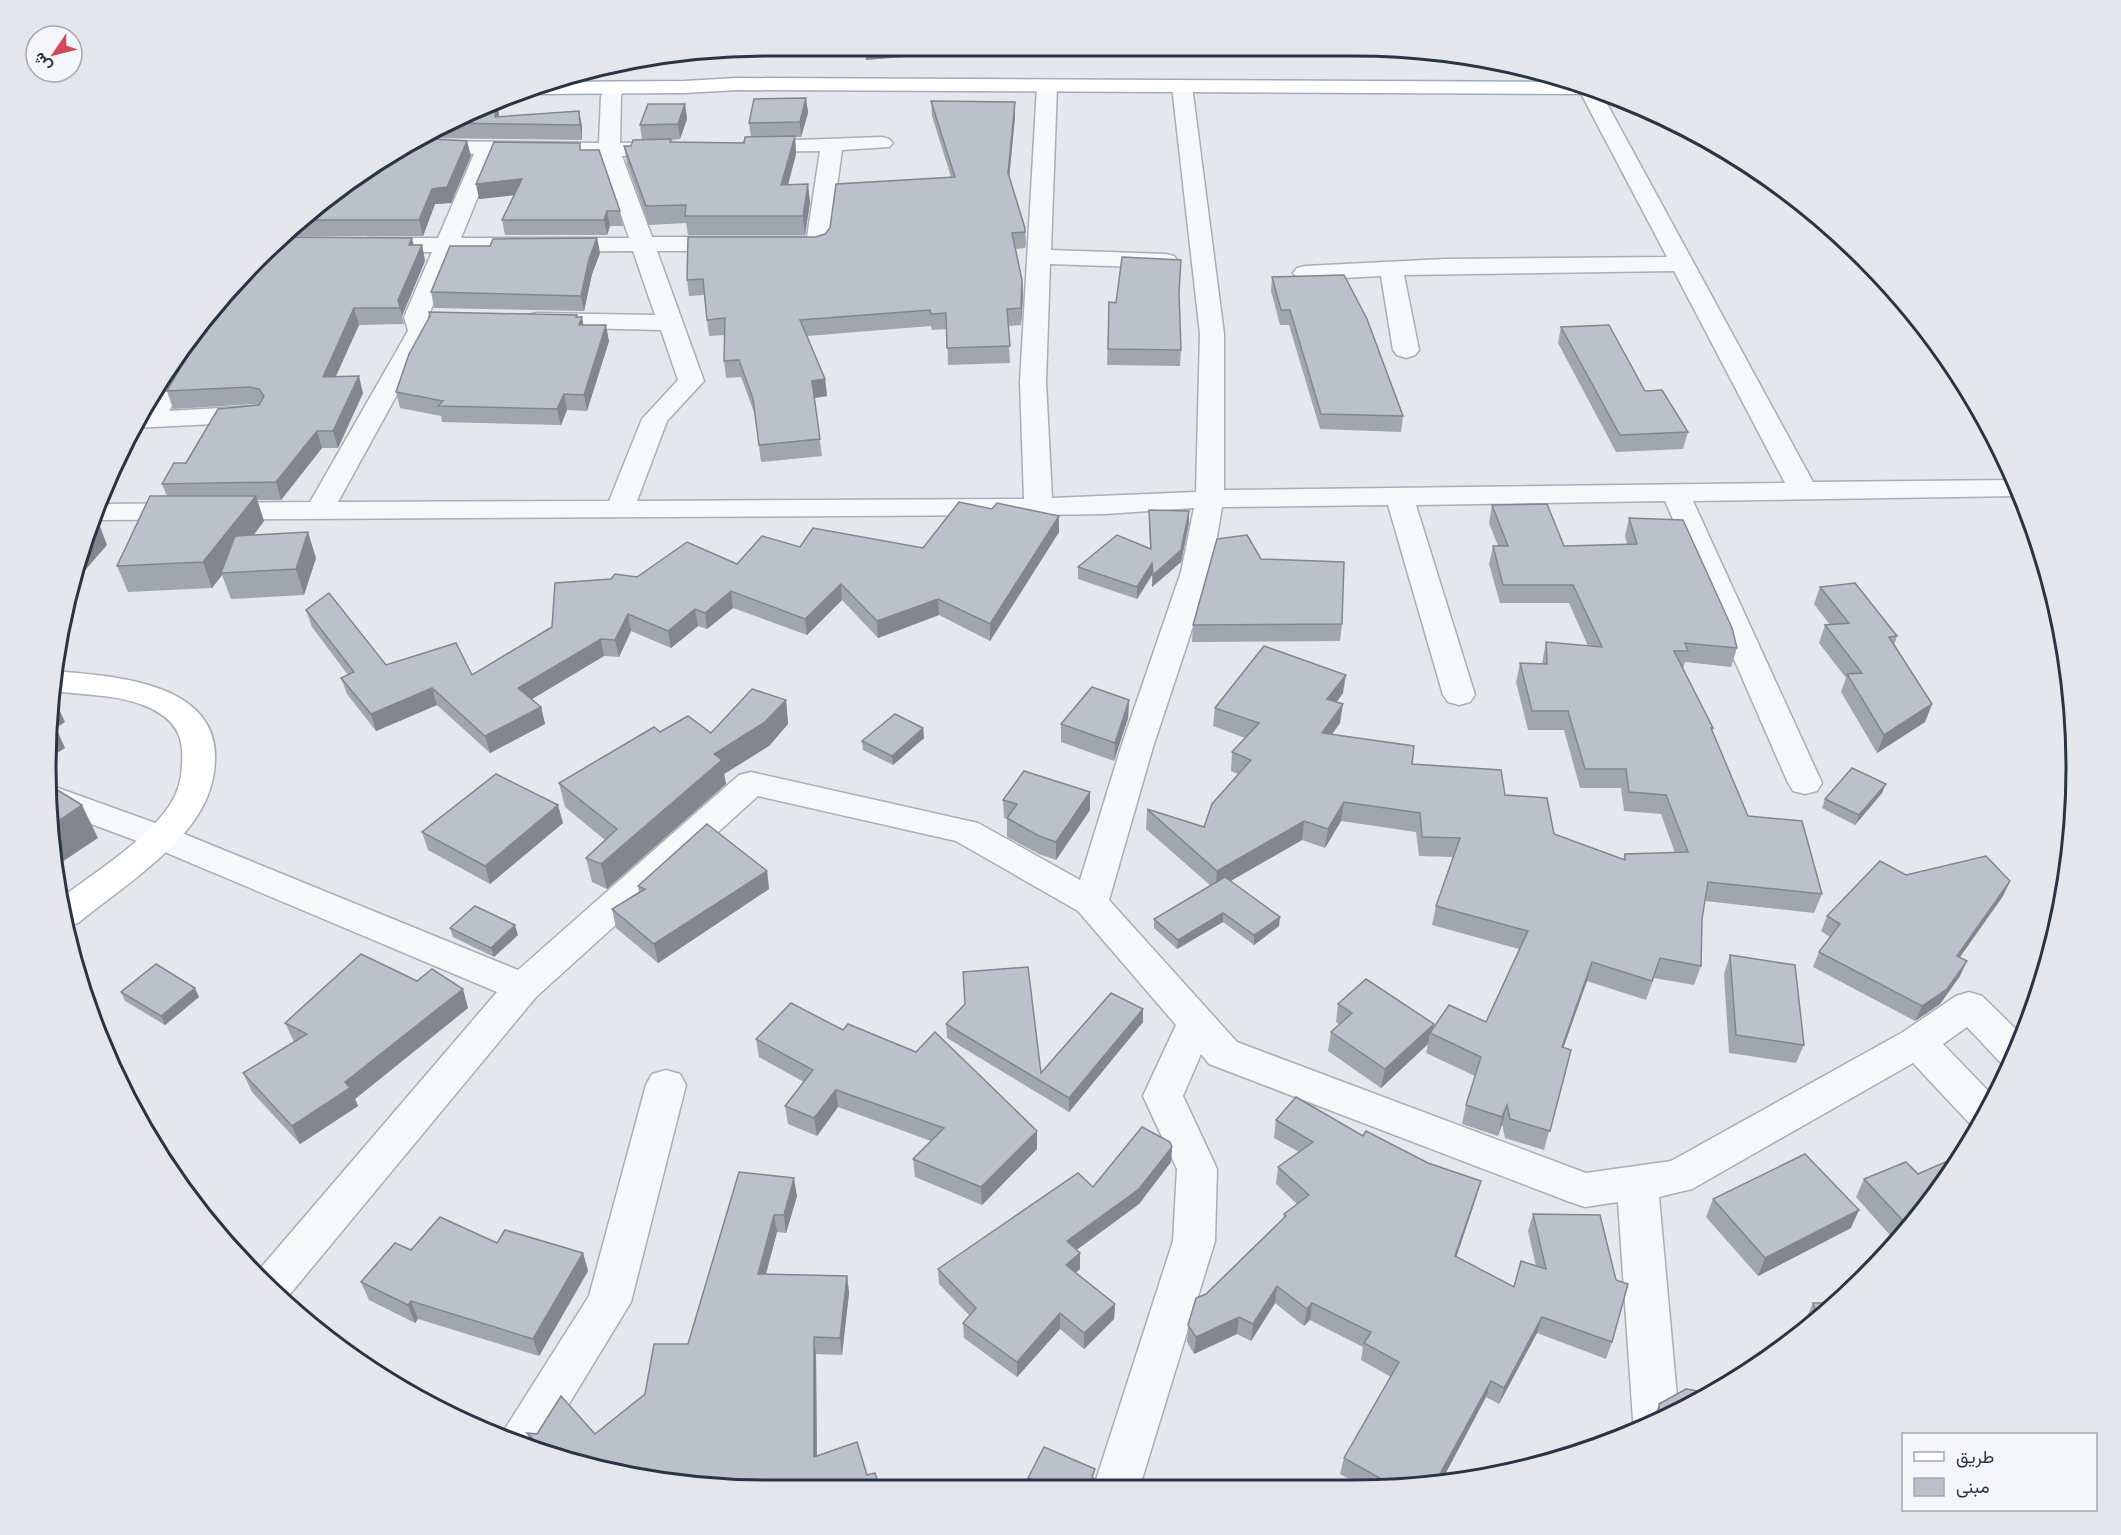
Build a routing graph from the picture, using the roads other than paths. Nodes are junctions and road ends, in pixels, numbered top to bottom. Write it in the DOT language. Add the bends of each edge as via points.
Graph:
graph roads {
  1 [pos="1047,86"];
  2 [pos="1182,86"];
  3 [pos="616,87"];
  4 [pos="557,88"];
  5 [pos="1565,88"];
  6 [pos="1596,99"];
  7 [pos="882,142"];
  8 [pos="832,143"];
  9 [pos="420,146"];
  10 [pos="726,147"];
  11 [pos="487,148"];
  12 [pos="691,148"];
  13 [pos="609,150"];
  14 [pos="642,244"];
  15 [pos="344,245"];
  16 [pos="445,245"];
  17 [pos="1039,257"];
  18 [pos="1203,262"];
  19 [pos="1682,264"];
  20 [pos="1391,269"];
  21 [pos="1305,273"];
  22 [pos="520,319"];
  23 [pos="670,323"];
  24 [pos="1406,350"];
  25 [pos="173,375"];
  26 [pos="150,412"];
  27 [pos="255,414"];
  28 [pos="146,421"];
  29 [pos="2008,488"];
  30 [pos="1803,490"];
  31 [pos="1675,492"];
  32 [pos="1400,496"];
  33 [pos="1210,499"];
  34 [pos="1038,507"];
  35 [pos="620,509"];
  36 [pos="319,511"];
  37 [pos="103,512"];
  38 [pos="61,682"];
  39 [pos="1459,695"];
  40 [pos="1804,783"];
  41 [pos="57,799"];
  42 [pos="160,837"];
  43 [pos="1091,902"];
  44 [pos="70,910"];
  45 [pos="523,987"];
  46 [pos="1196,1023"];
  47 [pos="1917,1042"];
  48 [pos="2008,1046"];
  49 [pos="666,1085"];
  50 [pos="1979,1107"];
  51 [pos="1637,1183"];
  52 [pos="275,1281"];
  53 [pos="1655,1412"];
  54 [pos="524,1436"];
  55 [pos="1119,1480"];
  1 -- 2 [label="main road"];
  1 -- 3 [label="main road"];
  1 -- 17 [label="street"];
  2 -- 5 [label="main road"];
  2 -- 18 [label="street"];
  3 -- 4 [label="main road"];
  3 -- 13 [label="street" via="611,96"];
  6 -- 19 [label="street"];
  7 -- 8 [label="street"];
  8 -- 10 [label="street"];
  8 -- 14 [label="street" via="817,244"];
  9 -- 11 [label="street"];
  11 -- 13 [label="street"];
  11 -- 16 [label="street"];
  12 -- 13 [label="street"];
  13 -- 14 [label="street"];
  14 -- 16 [label="street"];
  14 -- 23 [label="street"];
  15 -- 16 [label="street"];
  16 -- 36 [label="street" via="420,332"];
  17 -- 18 [label="street"];
  17 -- 34 [label="street" via="1034,382"];
  18 -- 33 [label="street" via="1212,334"];
  19 -- 20 [label="street"];
  19 -- 30 [label="street"];
  20 -- 21 [label="street"];
  20 -- 24 [label="street"];
  22 -- 23 [label="street"];
  23 -- 35 [label="street" via="691,381 655,419"];
  25 -- 26 [label="street" via="175,378"];
  27 -- 28 [label="street"];
  29 -- 30 [label="street"];
  30 -- 31 [label="street"];
  31 -- 32 [label="street"];
  31 -- 40 [label="street"];
  32 -- 33 [label="street"];
  32 -- 39 [label="street"];
  33 -- 34 [label="street"];
  33 -- 43 [label="street" via="1196,572 1137,747"];
  34 -- 35 [label="street"];
  35 -- 36 [label="street"];
  36 -- 37 [label="street"];
  38 -- 42 [label="main road" via="154,698 172,705 192,725 198,749 195,783 185,808"];
  41 -- 42 [label="street"];
  42 -- 44 [label="main road"];
  42 -- 45 [label="street"];
  43 -- 45 [label="street" via="966,831 751,783"];
  43 -- 46 [label="street"];
  45 -- 52 [label="street"];
  46 -- 51 [label="street" via="1223,1053 1585,1190"];
  46 -- 55 [label="street" via="1163,1096 1197,1169 1194,1241"];
  47 -- 48 [label="street" via="1969,1006"];
  47 -- 50 [label="street"];
  47 -- 51 [label="street" via="1678,1177"];
  49 -- 54 [label="street" via="609,1302"];
  51 -- 53 [label="street"];
}
